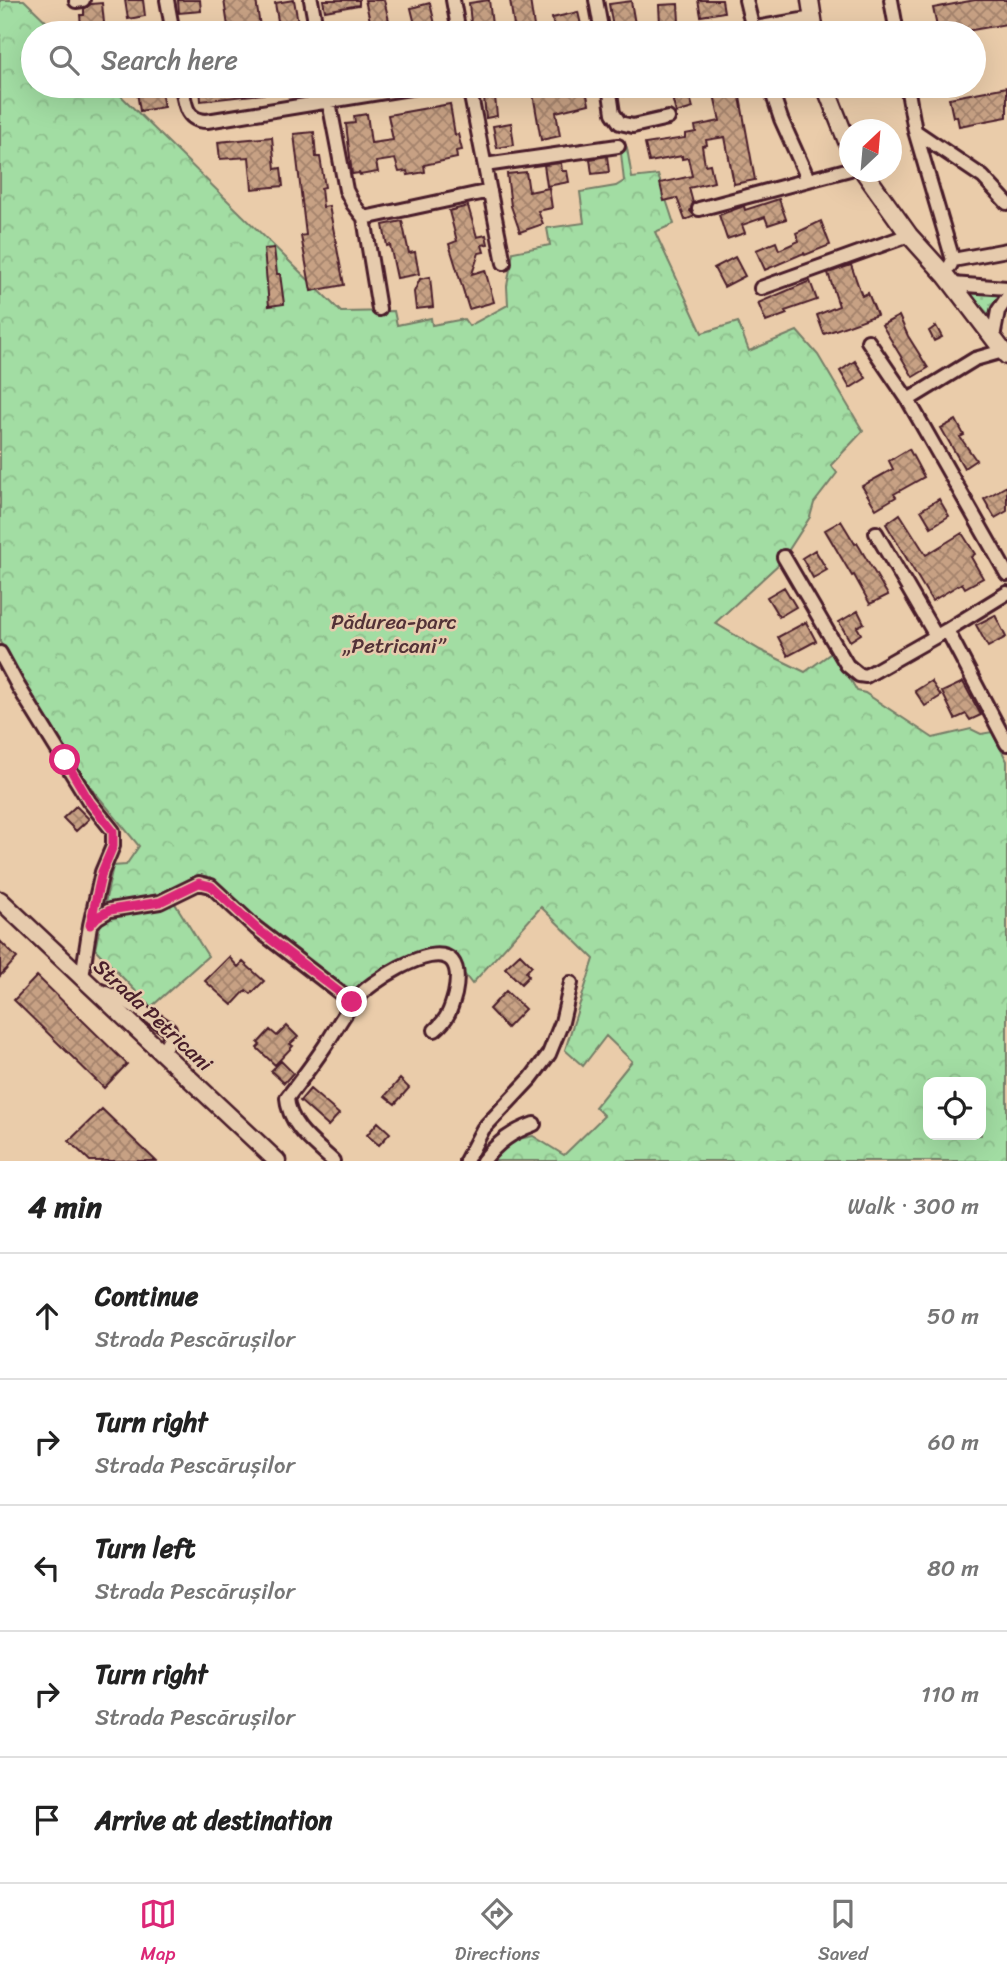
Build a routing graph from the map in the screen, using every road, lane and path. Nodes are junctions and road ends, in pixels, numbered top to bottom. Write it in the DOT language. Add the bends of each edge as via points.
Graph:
graph roads {
  1 [pos="167,0"];
  2 [pos="311,0"];
  3 [pos="453,0"];
  4 [pos="596,0"];
  5 [pos="746,0"];
  6 [pos="810,0"];
  7 [pos="891,0"];
  8 [pos="171,21"];
  9 [pos="315,21"];
  10 [pos="457,21"];
  11 [pos="600,21"];
  12 [pos="751,21"];
  13 [pos="813,21"];
  14 [pos="895,21"];
  15 [pos="184,98"];
  16 [pos="328,98"];
  17 [pos="352,98"];
  18 [pos="471,98"];
  19 [pos="611,98"];
  20 [pos="774,98"];
  21 [pos="830,98"];
  22 [pos="909,98"];
  23 [pos="329,102"];
  24 [pos="668,118"];
  25 [pos="839,123"];
  26 [pos="915,131"];
  27 [pos="618,146"];
  28 [pos="485,165"];
  29 [pos="839,172"];
  30 [pos="808,180"];
  31 [pos="871,182"];
  32 [pos="490,191"];
  33 [pos="1007,203"];
  34 [pos="699,209"];
  35 [pos="364,218"];
  36 [pos="909,235"];
  37 [pos="1007,250"];
  38 [pos="953,260"];
  39 [pos="504,263"];
  40 [pos="949,280"];
  41 [pos="761,288"];
  42 [pos="1007,288"];
  43 [pos="1007,298"];
  44 [pos="379,309"];
  45 [pos="868,341"];
  46 [pos="1001,348"];
  47 [pos="908,400"];
  48 [pos="876,533"];
  49 [pos="783,557"];
  50 [pos="1007,574"];
  51 [pos="1007,593"];
  52 [pos="942,633"];
  53 [pos="0,653"];
  54 [pos="1007,744"];
  55 [pos="0,900"];
  56 [pos="90,925"];
  57 [pos="82,977"];
  58 [pos="571,983"];
  59 [pos="352,1002"];
  60 [pos="435,1030"];
  61 [pos="534,1124"];
  62 [pos="277,1161"];
  63 [pos="333,1161"];
  64 [pos="466,1161"];
  65 [pos="483,1161"];
  1 -- 8 [label="street"];
  2 -- 9 [label="street"];
  3 -- 10 [label="street"];
  4 -- 11 [label="street"];
  5 -- 12 [label="street"];
  6 -- 13 [label="main road"];
  7 -- 14 [label="street"];
  15 -- 23 [label="street" via="191,116 199,121"];
  16 -- 23 [label="street"];
  17 -- 23 [label="street"];
  18 -- 28 [label="street"];
  19 -- 24 [label="street" via="620,124"];
  20 -- 30 [label="street"];
  21 -- 25 [label="main road"];
  22 -- 26 [label="street"];
  23 -- 35 [label="street" via="346,190"];
  26 -- 33 [label="street" via="983,177"];
  26 -- 38 [label="street"];
  27 -- 28 [label="street"];
  28 -- 32 [label="street"];
  29 -- 30 [label="street"];
  30 -- 34 [label="street"];
  31 -- 36 [label="main road"];
  32 -- 35 [label="street"];
  32 -- 39 [label="street"];
  35 -- 44 [label="street"];
  36 -- 40 [label="main road"];
  36 -- 41 [label="street"];
  37 -- 38 [label="street"];
  38 -- 40 [label="street"];
  40 -- 42 [label="street"];
  40 -- 46 [label="main road"];
  43 -- 46 [label="street" via="998,311"];
  45 -- 47 [label="street"];
  46 -- 47 [label="street"];
  47 -- 50 [label="street"];
  48 -- 52 [label="street"];
  49 -- 52 [label="street" via="847,665 859,675 871,675"];
  51 -- 52 [label="street"];
  52 -- 54 [label="street"];
  53 -- 56 [label="street" via="89,801 113,831 113,846"];
  55 -- 57 [label="main road, Strada Petricani"];
  56 -- 57 [label="street"];
  56 -- 59 [label="street" via="110,910 160,902 199,883 211,886 256,928"];
  57 -- 62 [label="main road, Strada Petricani"];
  58 -- 64 [label="street" via="549,1054 482,1129"];
  59 -- 60 [label="street" via="405,965 432,954 443,955 454,962 459,976 452,1009"];
  59 -- 63 [label="street" via="313,1065 286,1098 294,1123"];
  61 -- 65 [label="street" via="515,1130"];
}
